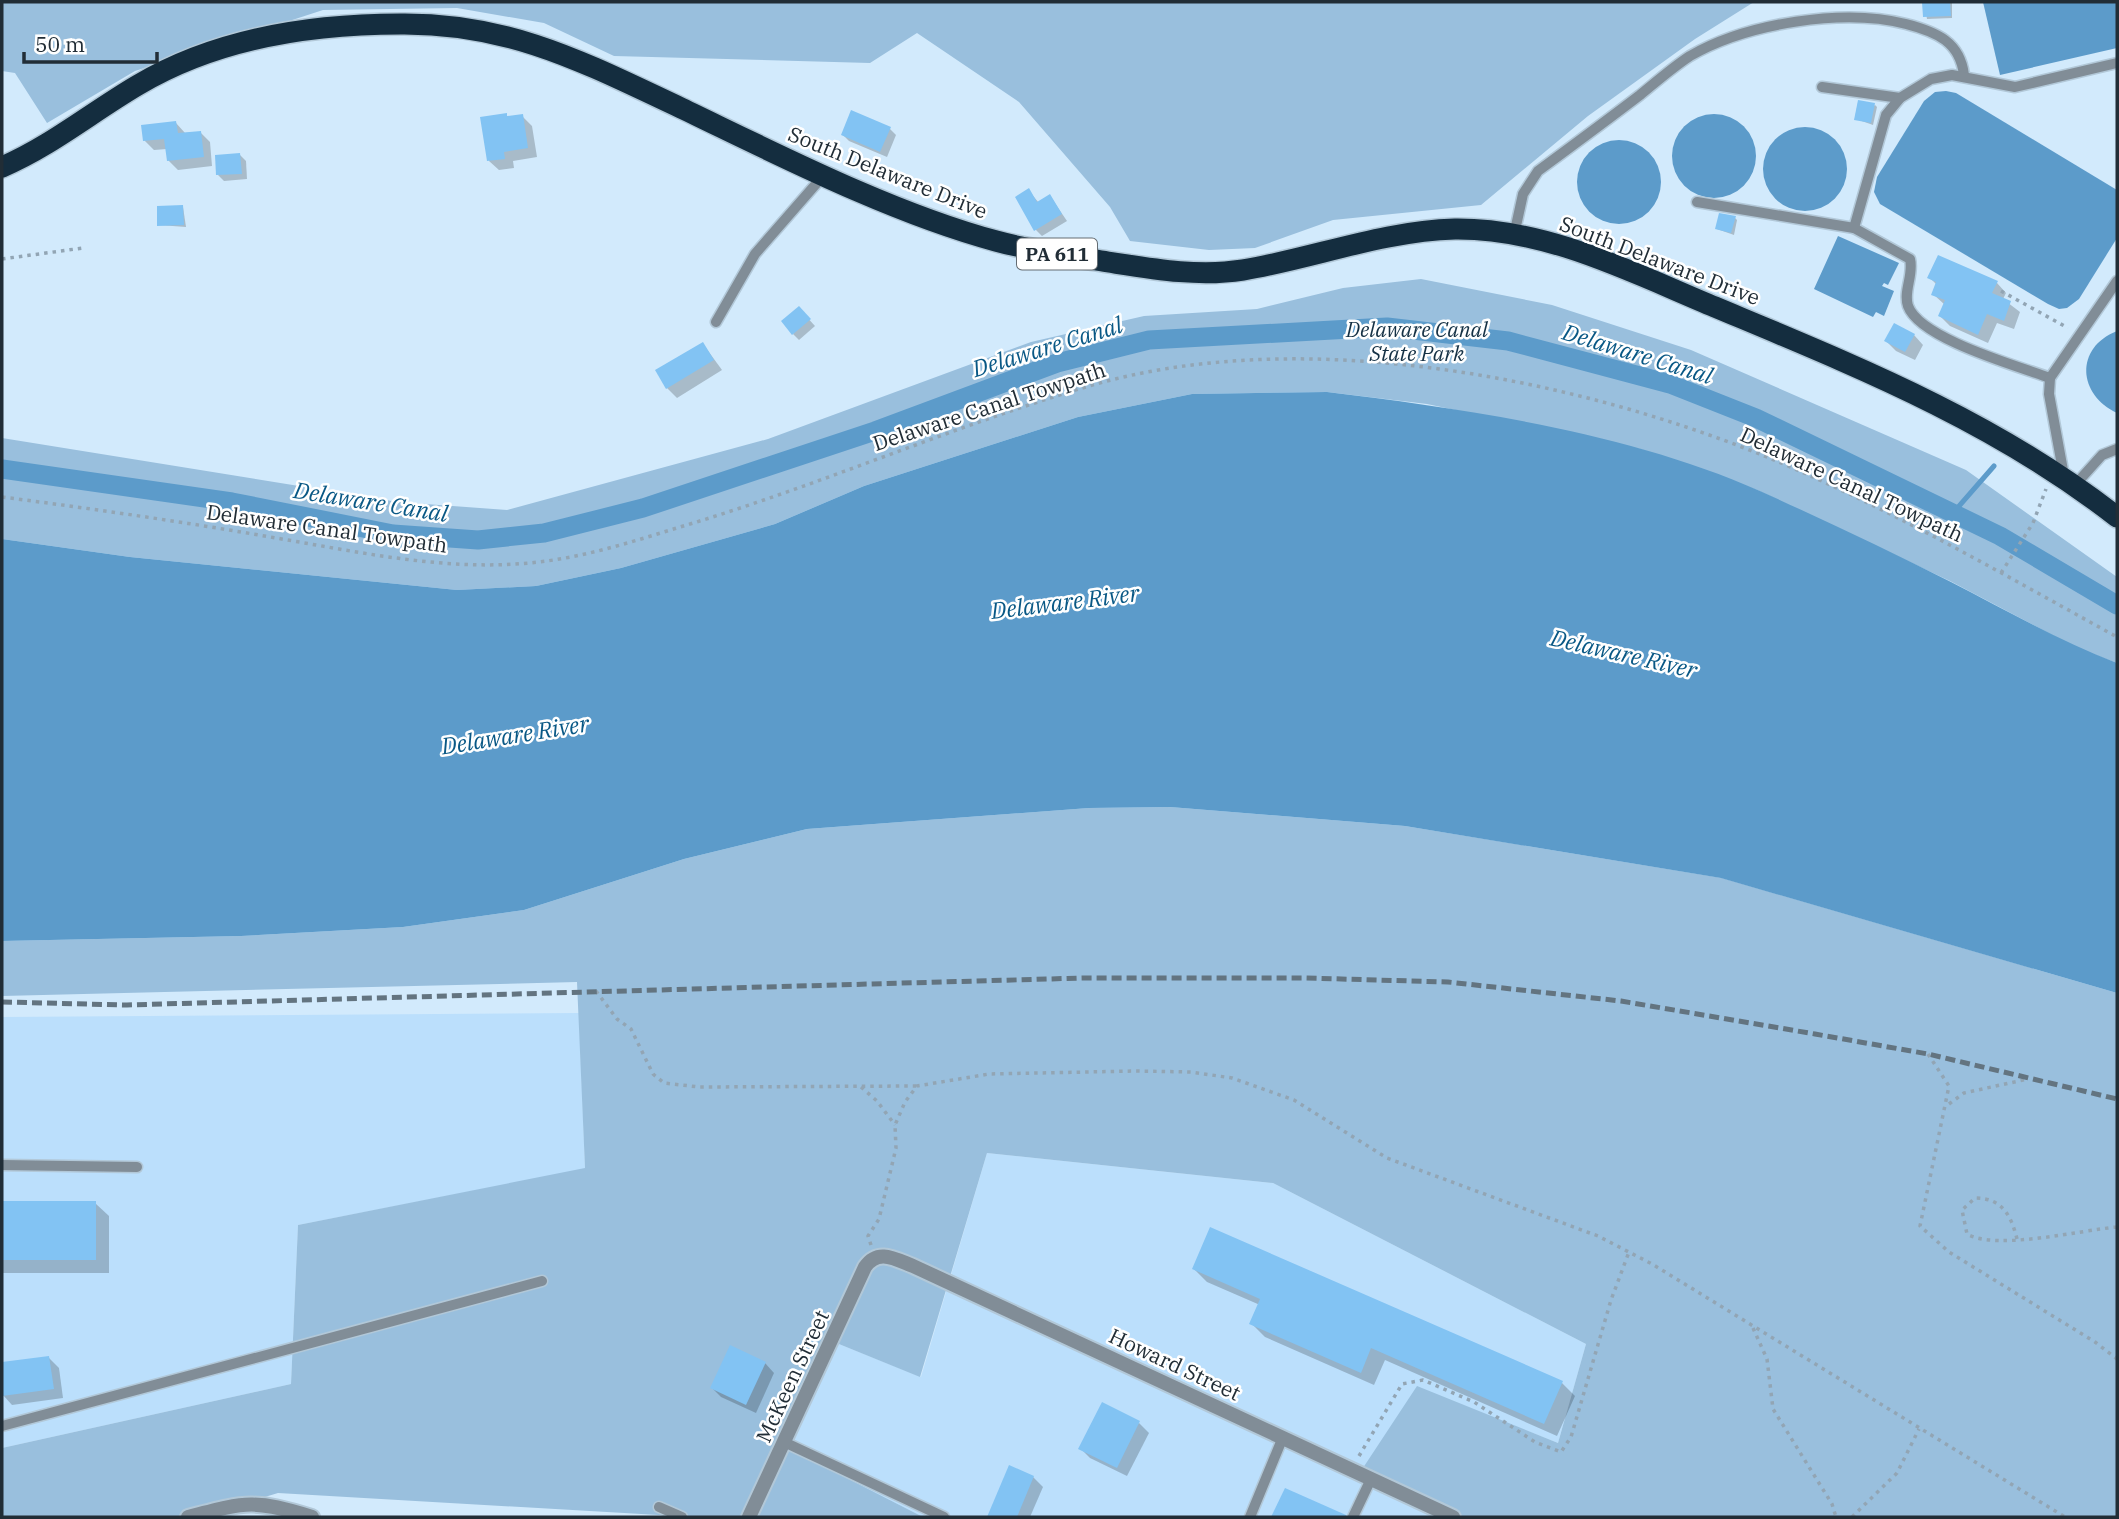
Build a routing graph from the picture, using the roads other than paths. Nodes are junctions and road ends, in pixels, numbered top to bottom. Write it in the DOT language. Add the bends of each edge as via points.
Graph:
graph roads {
  1 [pos="2117,63"];
  2 [pos="1964,75"];
  3 [pos="1822,87"];
  4 [pos="1900,98"];
  5 [pos="2,167"];
  6 [pos="824,174"];
  7 [pos="1697,202"];
  8 [pos="1854,228"];
  9 [pos="1514,235"];
  10 [pos="2117,281"];
  11 [pos="2107,295"];
  12 [pos="2117,303"];
  13 [pos="716,322"];
  14 [pos="2050,377"];
  15 [pos="2117,449"];
  16 [pos="2065,477"];
  17 [pos="2116,515"];
  18 [pos="2,1165"];
  19 [pos="137,1167"];
  20 [pos="876,1256"];
  21 [pos="542,1281"];
  22 [pos="2,1426"];
  23 [pos="1283,1437"];
  24 [pos="784,1442"];
  25 [pos="1371,1479"];
  26 [pos="659,1507"];
  27 [pos="188,1517"];
  28 [pos="312,1517"];
  29 [pos="682,1517"];
  30 [pos="749,1517"];
  31 [pos="944,1517"];
  32 [pos="1250,1517"];
  33 [pos="1353,1517"];
  34 [pos="1453,1517"];
  1 -- 2 [label="lane" via="2015,87"];
  2 -- 4 [label="lane" via="1931,79"];
  2 -- 9 [label="lane" via="1962,60 1951,43 1931,30 1888,19 1825,19 1730,39 1690,56 1538,172 1523,194"];
  3 -- 4 [label="lane"];
  4 -- 8 [label="lane" via="1886,116"];
  5 -- 6 [label="highway, South Delaware Drive / PA 611" via="136,86 202,54 302,30 398,23 466,27 534,42"];
  6 -- 9 [label="highway, South Delaware Drive / PA 611" via="975,236 1033,250 1182,272 1239,271 1424,232 1471,230"];
  6 -- 13 [label="lane" via="755,254"];
  7 -- 8 [label="lane"];
  8 -- 14 [label="lane" via="1910,259 1913,271 1906,301 1912,315 1975,352"];
  9 -- 16 [label="highway, South Delaware Drive / PA 611" via="1569,248 1627,270 1895,383"];
  10 -- 11 [label="lane"];
  11 -- 12 [label="lane"];
  11 -- 14 [label="lane"];
  14 -- 16 [label="lane" via="2049,394"];
  15 -- 16 [label="lane"];
  16 -- 17 [label="highway, South Delaware Drive / PA 611"];
  18 -- 19 [label="lane"];
  20 -- 23 [label="street, Howard Street" via="913,1266"];
  20 -- 24 [label="street, McKeen Street" via="865,1267"];
  21 -- 22 [label="lane"];
  23 -- 25 [label="street, Howard Street"];
  23 -- 32 [label="lane"];
  24 -- 30 [label="street, McKeen Street"];
  24 -- 31 [label="lane"];
  25 -- 33 [label="lane"];
  25 -- 34 [label="street, Howard Street"];
  26 -- 29 [label="lane"];
  27 -- 28 [label="street" via="248,1502"];
}
